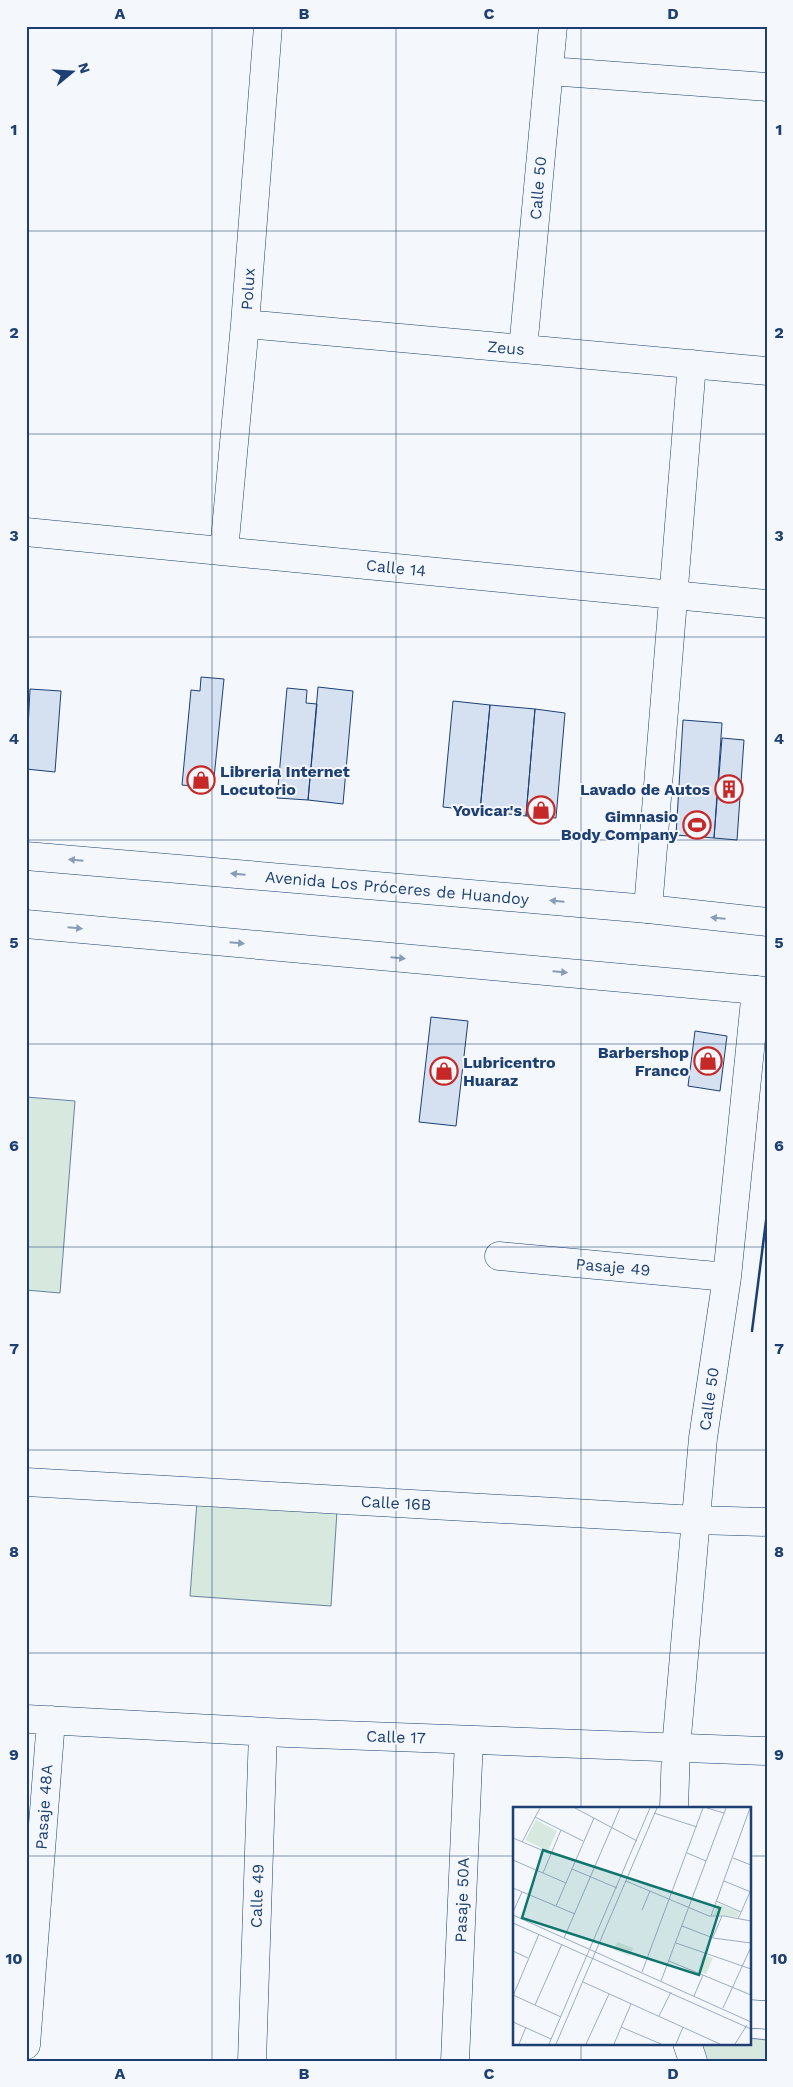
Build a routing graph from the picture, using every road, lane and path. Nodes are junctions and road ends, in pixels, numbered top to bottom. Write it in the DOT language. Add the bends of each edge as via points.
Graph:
graph roads {
  1 [pos="268,26"];
  2 [pos="553,26"];
  3 [pos="549,71"];
  4 [pos="767,87"];
  5 [pos="245,324"];
  6 [pos="523,349"];
  7 [pos="692,364"];
  8 [pos="767,371"];
  9 [pos="26,532"];
  10 [pos="224,551"];
  11 [pos="674,596"];
  12 [pos="767,604"];
  13 [pos="26,856"];
  14 [pos="648,909"];
  15 [pos="767,922"];
  16 [pos="26,924"];
  17 [pos="762,991"];
  18 [pos="499,1256"];
  19 [pos="727,1277"];
  20 [pos="26,1482"];
  21 [pos="696,1520"];
  22 [pos="767,1522"];
  23 [pos="38,1719"];
  24 [pos="263,1732"];
  25 [pos="469,1740"];
  26 [pos="676,1748"];
  27 [pos="767,1751"];
  28 [pos="674,1807"];
  29 [pos="750,2014"];
  30 [pos="767,2015"];
  31 [pos="687,2044"];
  32 [pos="26,2045"];
  33 [pos="252,2061"];
  34 [pos="455,2061"];
  35 [pos="693,2061"];
  1 -- 5 [label="street, Polux"];
  2 -- 3 [label="street, Calle 50"];
  3 -- 4 [label="street"];
  3 -- 6 [label="street, Calle 50"];
  5 -- 6 [label="street, Zeus"];
  5 -- 10 [label="street, Polux"];
  6 -- 7 [label="street, Zeus"];
  7 -- 8 [label="street, Zeus"];
  7 -- 11 [label="street"];
  9 -- 10 [label="street, Calle 14"];
  10 -- 11 [label="street, Calle 14"];
  11 -- 12 [label="street, Calle 14"];
  11 -- 14 [label="street"];
  14 -- 13 [label="street, Avenida Los Próceres de Huandoy, one-way"];
  15 -- 14 [label="street, Avenida Los Próceres de Huandoy, one-way"];
  16 -- 17 [label="street, one-way"];
  17 -- 19 [label="street, Calle 50"];
  18 -- 19 [label="street, Pasaje 49"];
  19 -- 21 [label="street, Calle 50" via="703,1438"];
  20 -- 21 [label="street, Calle 16B"];
  21 -- 22 [label="street, Calle 16B"];
  21 -- 26 [label="street, Calle 50"];
  23 -- 24 [label="street, Calle 17"];
  23 -- 32 [label="street, Pasaje 48A"];
  24 -- 25 [label="street, Calle 17"];
  24 -- 33 [label="street, Calle 49"];
  25 -- 26 [label="street, Calle 17"];
  25 -- 34 [label="street, Pasaje 50A"];
  26 -- 27 [label="street, Calle 17"];
  26 -- 28 [label="street, Calle 50"];
  29 -- 30 [label="street"];
  31 -- 35 [label="street"];
}
